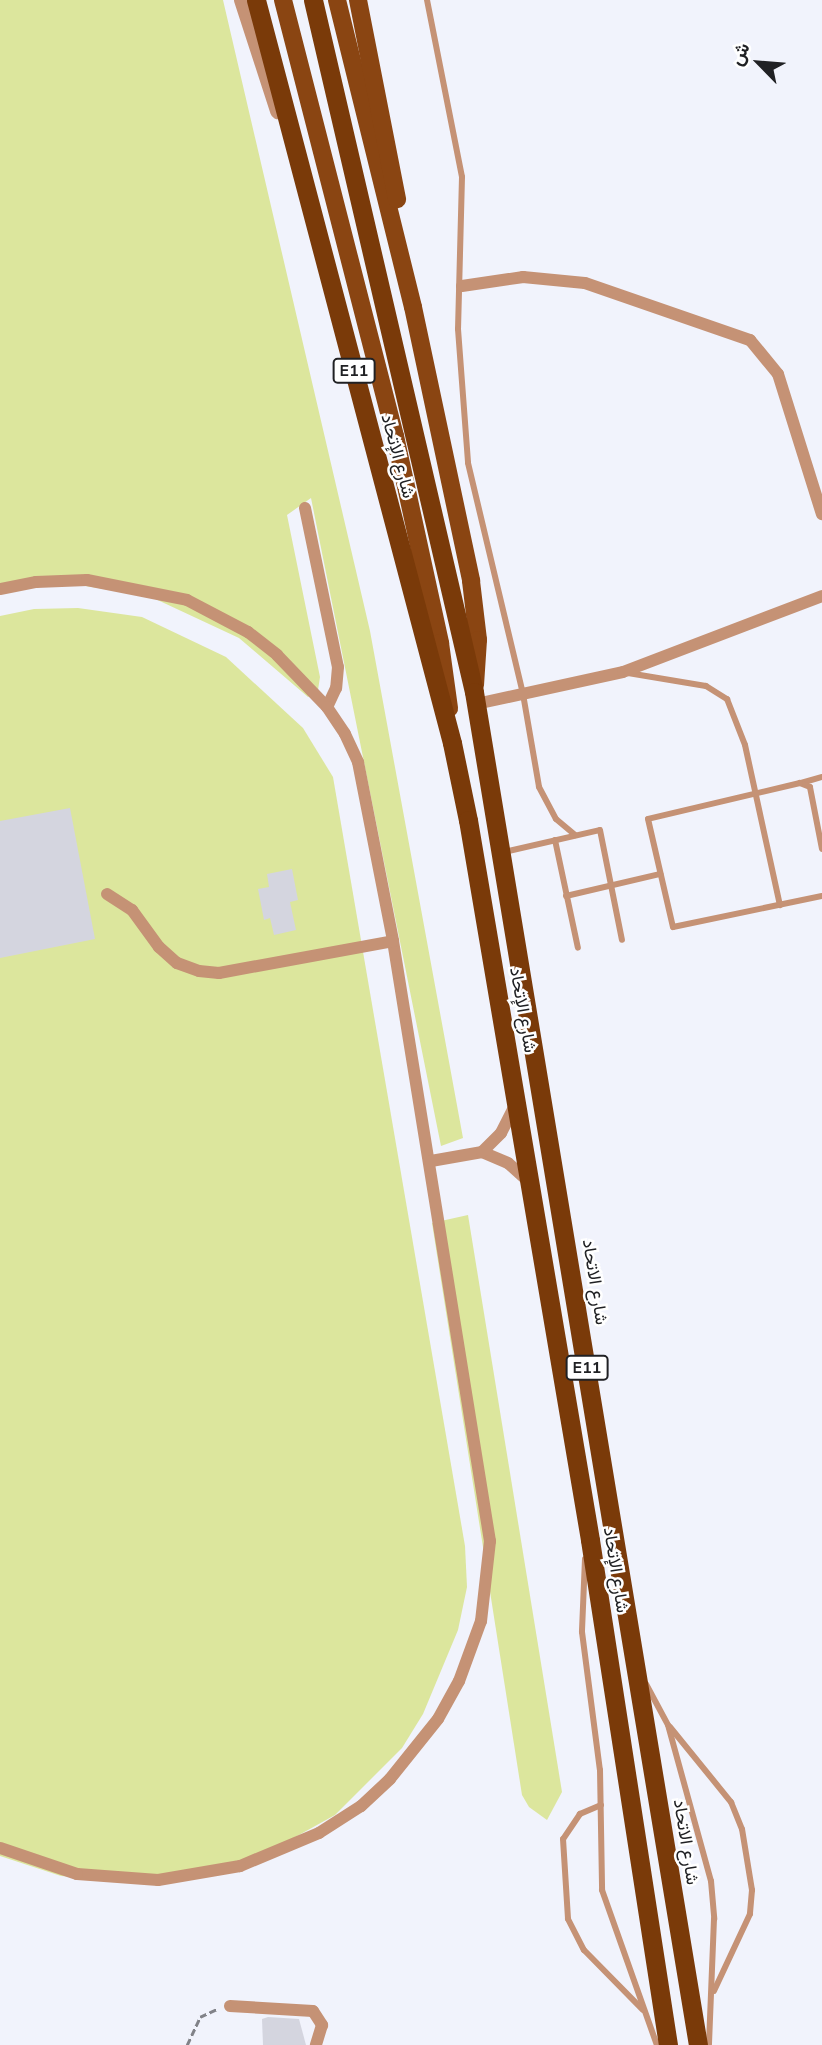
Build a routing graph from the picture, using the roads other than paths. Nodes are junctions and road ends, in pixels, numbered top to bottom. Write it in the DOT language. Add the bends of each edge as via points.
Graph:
graph roads {
  1 [pos="242,0"];
  2 [pos="256,0"];
  3 [pos="283,0"];
  4 [pos="313,0"];
  5 [pos="337,0"];
  6 [pos="358,0"];
  7 [pos="427,0"];
  8 [pos="298,150"];
  9 [pos="462,286"];
  10 [pos="413,307"];
  11 [pos="305,508"];
  12 [pos="822,514"];
  13 [pos="0,589"];
  14 [pos="822,596"];
  15 [pos="622,672"];
  16 [pos="523,694"];
  17 [pos="475,698"];
  18 [pos="327,707"];
  19 [pos="452,743"];
  20 [pos="822,777"];
  21 [pos="800,783"];
  22 [pos="756,793"];
  23 [pos="575,835"];
  24 [pos="555,840"];
  25 [pos="822,849"];
  26 [pos="504,852"];
  27 [pos="660,874"];
  28 [pos="610,886"];
  29 [pos="107,894"];
  30 [pos="566,896"];
  31 [pos="822,896"];
  32 [pos="780,905"];
  33 [pos="622,940"];
  34 [pos="393,941"];
  35 [pos="578,948"];
  36 [pos="518,1101"];
  37 [pos="482,1152"];
  38 [pos="431,1160"];
  39 [pos="532,1184"];
  40 [pos="590,1540"];
  41 [pos="635,1663"];
  42 [pos="668,1725"];
  43 [pos="601,1805"];
  44 [pos="0,1849"];
  45 [pos="714,1993"];
  46 [pos="230,2006"];
  47 [pos="645,2012"];
  48 [pos="316,2045"];
  49 [pos="657,2045"];
  50 [pos="668,2045"];
  51 [pos="698,2045"];
  52 [pos="709,2045"];
  1 -- 8 [label="street" via="266,83"];
  2 -- 8 [label="highway, شارع الإتحاد / E11"];
  3 -- 19 [label="main road" via="396,436 440,643"];
  4 -- 17 [label="highway, شارع الإتحاد / E11"];
  5 -- 10 [label="main road"];
  6 -- 10 [label="main road"];
  7 -- 9 [label="lane" via="462,177"];
  8 -- 19 [label="highway, شارع الإتحاد / E11"];
  9 -- 12 [label="street" via="523,277 575,281 750,340 778,374"];
  9 -- 16 [label="lane" via="458,329 468,463"];
  10 -- 17 [label="main road" via="476,610"];
  11 -- 18 [label="street" via="338,667 336,688"];
  13 -- 18 [label="street" via="87,580 187,600 248,632"];
  14 -- 15 [label="street"];
  15 -- 16 [label="street"];
  15 -- 22 [label="lane" via="691,682 727,699 745,745"];
  16 -- 17 [label="street"];
  16 -- 23 [label="lane" via="539,787 556,819"];
  17 -- 26 [label="highway, شارع الاتحاد / E11"];
  18 -- 34 [label="street" via="358,762"];
  19 -- 36 [label="highway, شارع الإتحاد / E11"];
  20 -- 21 [label="lane"];
  21 -- 22 [label="lane"];
  21 -- 25 [label="lane" via="810,788"];
  22 -- 27 [label="lane" via="648,819"];
  22 -- 32 [label="lane"];
  23 -- 24 [label="lane"];
  23 -- 28 [label="lane" via="600,830"];
  24 -- 26 [label="lane"];
  24 -- 30 [label="lane"];
  26 -- 41 [label="highway, شارع الاتحاد / E11"];
  27 -- 28 [label="lane"];
  27 -- 32 [label="lane" via="673,927"];
  28 -- 30 [label="lane"];
  28 -- 33 [label="lane"];
  29 -- 34 [label="street" via="132,910 177,963 199,971 219,973"];
  30 -- 35 [label="lane"];
  31 -- 32 [label="lane"];
  34 -- 38 [label="street"];
  36 -- 37 [label="street" via="501,1132"];
  36 -- 39 [label="highway, شارع الإتحاد / E11"];
  37 -- 38 [label="street"];
  37 -- 39 [label="street" via="508,1163"];
  38 -- 44 [label="street" via="490,1541 481,1621 459,1681 438,1719 390,1779 360,1806 318,1833 240,1866 200,1876 120,1879 35,1863"];
  39 -- 40 [label="highway, شارع الإتحاد / E11"];
  40 -- 43 [label="lane" via="581,1608"];
  40 -- 50 [label="highway, شارع الإتحاد / E11"];
  41 -- 42 [label="lane"];
  41 -- 51 [label="highway, شارع الاتحاد / E11"];
  42 -- 45 [label="lane" via="706,1855 715,1919"];
  42 -- 45 [label="lane" via="731,1802 744,1842 752,1890 750,1914"];
  43 -- 47 [label="lane" via="602,1890"];
  43 -- 47 [label="lane" via="580,1814 563,1839 568,1919 584,1950"];
  45 -- 52 [label="lane"];
  46 -- 48 [label="street" via="313,2011 322,2025"];
  47 -- 49 [label="lane"];
}
